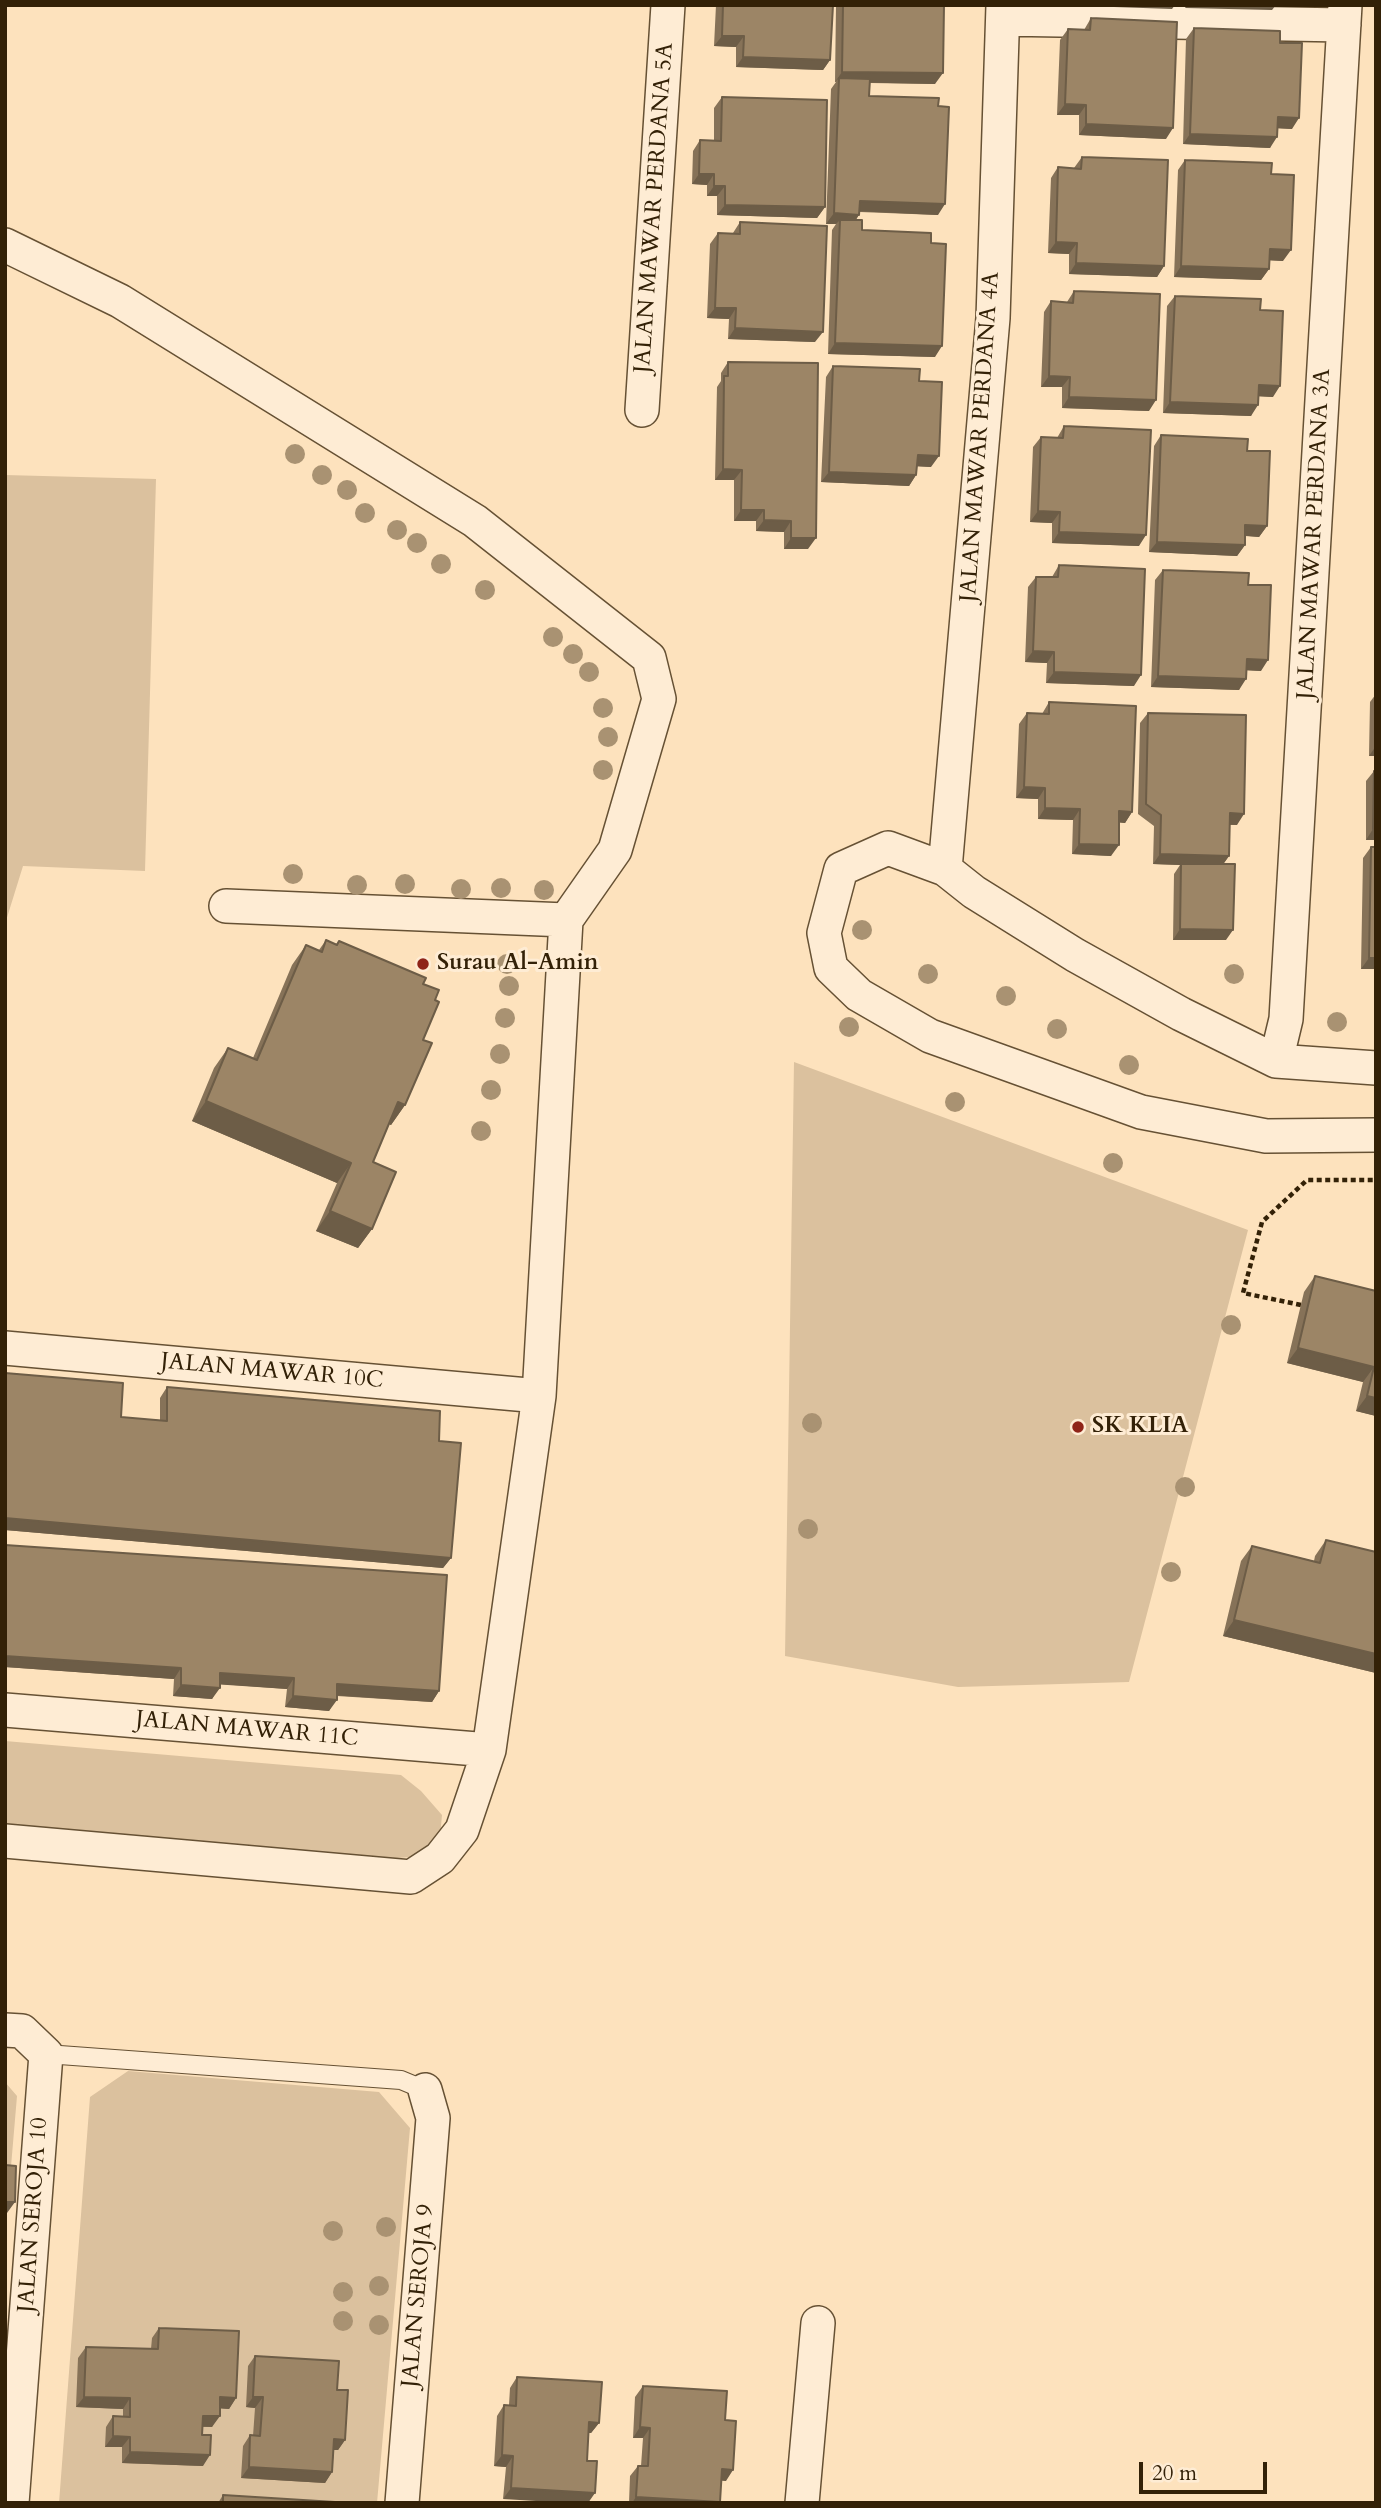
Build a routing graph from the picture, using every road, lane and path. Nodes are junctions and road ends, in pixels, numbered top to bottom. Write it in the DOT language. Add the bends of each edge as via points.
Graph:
graph roads {
  1 [pos="668,5"];
  2 [pos="1003,12"];
  3 [pos="1345,15"];
  4 [pos="5,244"];
  5 [pos="642,410"];
  6 [pos="945,869"];
  7 [pos="226,906"];
  8 [pos="566,920"];
  9 [pos="1276,1061"];
  10 [pos="1376,1068"];
  11 [pos="1376,1135"];
  12 [pos="1376,1180"];
  13 [pos="1301,1305"];
  14 [pos="5,1348"];
  15 [pos="539,1396"];
  16 [pos="5,1710"];
  17 [pos="489,1750"];
  18 [pos="5,1841"];
  19 [pos="5,2030"];
  20 [pos="46,2054"];
  21 [pos="425,2090"];
  22 [pos="818,2323"];
  23 [pos="12,2503"];
  24 [pos="402,2503"];
  25 [pos="802,2503"];
  1 -- 5 [label="street, JALAN MAWAR PERDANA 5A"];
  2 -- 3 [label="street"];
  2 -- 6 [label="street, JALAN MAWAR PERDANA 4A" via="993,318"];
  3 -- 9 [label="street, JALAN MAWAR PERDANA 3A" via="1286,1019"];
  4 -- 8 [label="street" via="120,301 475,520 649,658 659,699 615,850"];
  6 -- 9 [label="street" via="1075,955"];
  6 -- 11 [label="street" via="888,848 841,869 824,933 831,968 859,995 930,1036 1141,1112 1266,1136"];
  7 -- 8 [label="street"];
  8 -- 15 [label="street"];
  9 -- 10 [label="street"];
  12 -- 13 [label="path" via="1307,1180 1262,1222 1243,1293"];
  14 -- 15 [label="street, JALAN MAWAR 10C"];
  15 -- 17 [label="street"];
  16 -- 17 [label="street, JALAN MAWAR 11C"];
  17 -- 18 [label="street" via="462,1830 440,1858 411,1877"];
  19 -- 20 [label="street" via="22,2031"];
  20 -- 21 [label="lane" via="401,2080"];
  20 -- 23 [label="street, JALAN SEROJA 10"];
  21 -- 24 [label="street, JALAN SEROJA 9" via="433,2118"];
  22 -- 25 [label="street"];
}
